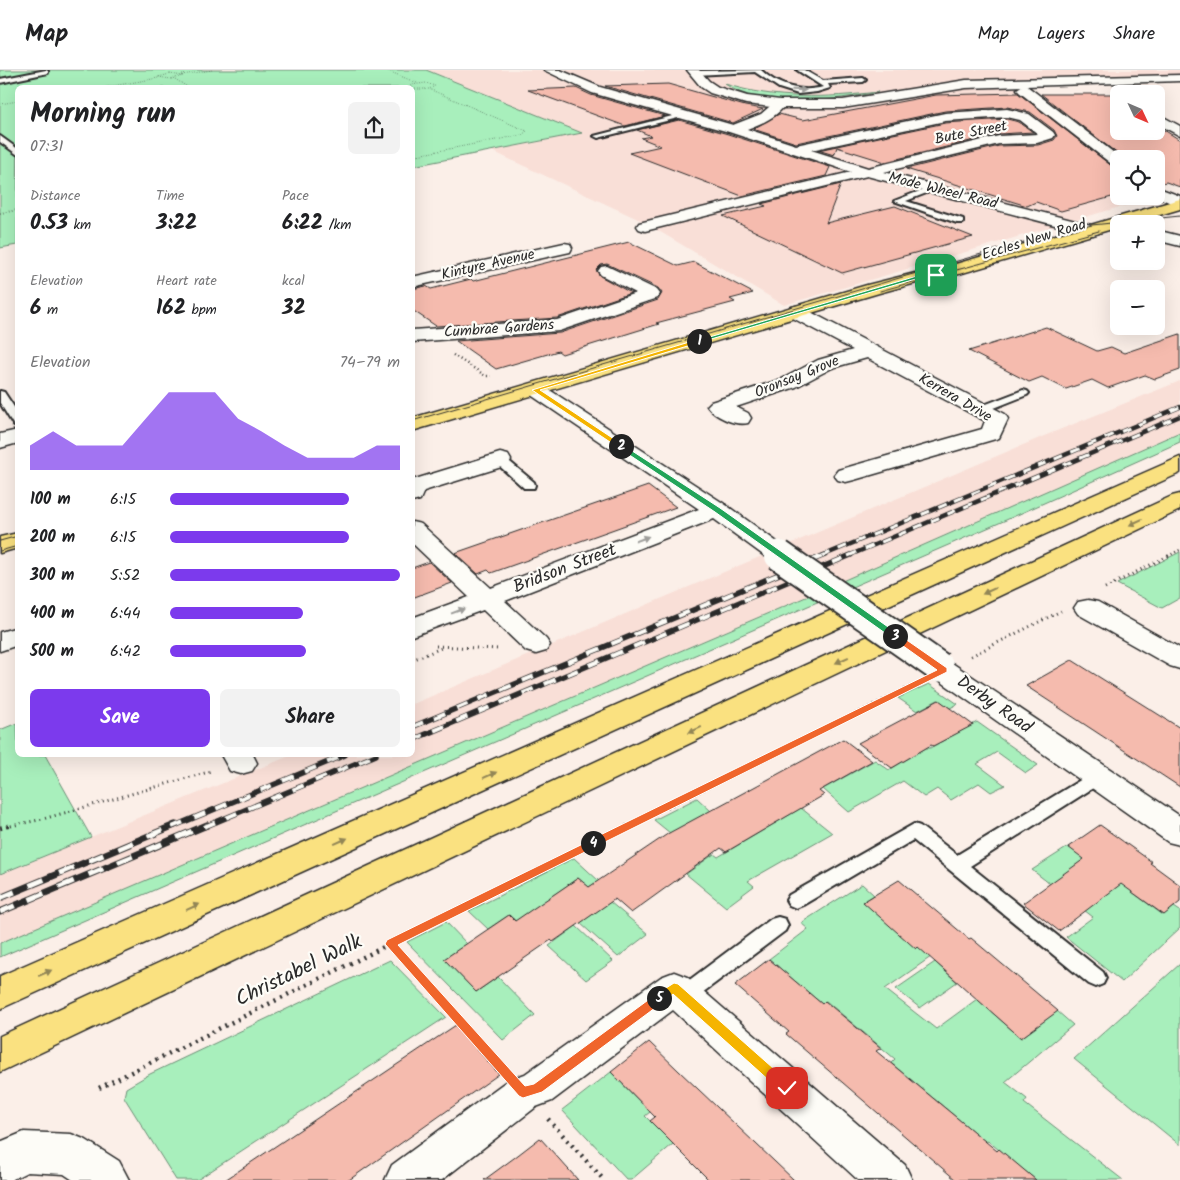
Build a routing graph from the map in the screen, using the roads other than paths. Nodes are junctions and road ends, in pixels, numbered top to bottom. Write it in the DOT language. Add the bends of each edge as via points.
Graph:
graph roads {
  1 [pos="29,70"];
  2 [pos="550,70"];
  3 [pos="757,70"];
  4 [pos="800,70"];
  5 [pos="1008,70"];
  6 [pos="55,71"];
  7 [pos="694,71"];
  8 [pos="46,72"];
  9 [pos="1180,78"];
  10 [pos="863,80"];
  11 [pos="0,82"];
  12 [pos="821,83"];
  13 [pos="1023,85"];
  14 [pos="780,104"];
  15 [pos="684,115"];
  16 [pos="1165,123"];
  17 [pos="734,129"];
  18 [pos="1180,132"];
  19 [pos="598,136"];
  20 [pos="0,138"];
  21 [pos="795,149"];
  22 [pos="15,150"];
  23 [pos="1110,155"];
  24 [pos="870,173"];
  25 [pos="933,189"];
  26 [pos="1165,195"];
  27 [pos="1178,201"];
  28 [pos="960,221"];
  29 [pos="1102,225"];
  30 [pos="645,226"];
  31 [pos="564,248"];
  32 [pos="607,271"];
  33 [pos="415,281"];
  34 [pos="796,312"];
  35 [pos="415,336"];
  36 [pos="870,351"];
  37 [pos="535,390"];
  38 [pos="1023,393"];
  39 [pos="0,394"];
  40 [pos="980,410"];
  41 [pos="15,418"];
  42 [pos="740,418"];
  43 [pos="415,424"];
  44 [pos="15,437"];
  45 [pos="0,441"];
  46 [pos="500,460"];
  47 [pos="1180,464"];
  48 [pos="846,476"];
  49 [pos="529,485"];
  50 [pos="415,486"];
  51 [pos="1180,501"];
  52 [pos="718,510"];
  53 [pos="415,532"];
  54 [pos="15,541"];
  55 [pos="0,545"];
  56 [pos="488,599"];
  57 [pos="1088,608"];
  58 [pos="15,636"];
  59 [pos="421,637"];
  60 [pos="0,642"];
  61 [pos="536,645"];
  62 [pos="1180,660"];
  63 [pos="1098,777"];
  64 [pos="1180,833"];
  65 [pos="956,865"];
  66 [pos="796,900"];
  67 [pos="778,925"];
  68 [pos="1096,978"];
  69 [pos="0,993"];
  70 [pos="683,996"];
  71 [pos="0,1055"];
  72 [pos="0,1164"];
  73 [pos="107,1180"];
  74 [pos="407,1180"];
  75 [pos="890,1180"];
  1 -- 8 [label="lane"];
  2 -- 15 [label="street, Mode Wheel Road" via="596,90"];
  3 -- 7 [label="lane"];
  3 -- 12 [label="lane, one-way" via="783,89 811,91 828,87"];
  4 -- 12 [label="lane"];
  5 -- 13 [label="street"];
  6 -- 8 [label="lane"];
  7 -- 14 [label="street" via="705,84 726,94"];
  8 -- 11 [label="lane"];
  9 -- 13 [label="street"];
  10 -- 12 [label="lane"];
  13 -- 14 [label="street" via="952,85 843,104"];
  13 -- 23 [label="street"];
  14 -- 17 [label="street" via="766,116"];
  15 -- 17 [label="street, Mode Wheel Road"];
  15 -- 19 [label="lane"];
  16 -- 18 [label="street"];
  17 -- 21 [label="street, Mode Wheel Road"];
  20 -- 22 [label="lane"];
  21 -- 24 [label="street, Mode Wheel Road"];
  21 -- 24 [label="street, Bute Street" via="945,117 1007,113 1024,117 1048,135 1037,139 999,140"];
  24 -- 25 [label="street, Mode Wheel Road"];
  24 -- 30 [label="street, Bute Street"];
  25 -- 28 [label="lane" via="898,201"];
  25 -- 29 [label="street, Mode Wheel Road"];
  26 -- 27 [label="street"];
  27 -- 29 [label="main road, Eccles New Road"];
  29 -- 34 [label="main road, Eccles New Road" via="936,275"];
  31 -- 33 [label="street, Kintyre Avenue"];
  32 -- 35 [label="street, Cumbrae Gardens" via="651,294 559,325"];
  34 -- 36 [label="street, Kerrera Drive"];
  34 -- 37 [label="main road, Eccles New Road"];
  36 -- 40 [label="street, Kerrera Drive"];
  36 -- 42 [label="street, Oronsay Grove" via="825,364 790,383 718,406"];
  37 -- 43 [label="main road, Eccles New Road"];
  37 -- 52 [label="street, Derby Road"];
  38 -- 40 [label="lane"];
  39 -- 41 [label="lane"];
  40 -- 48 [label="street, Kerrera Drive" via="997,419 991,433"];
  44 -- 45 [label="street"];
  46 -- 49 [label="lane"];
  46 -- 50 [label="street"];
  69 -- 47 [label="main road, one-way"];
  51 -- 71 [label="main road, one-way"];
  56 -- 52 [label="street, Bridson Street, one-way"];
  52 -- 63 [label="street, Derby Road, bridge"];
  53 -- 56 [label="street"];
  54 -- 55 [label="main road"];
  59 -- 56 [label="street, Bridson Street, one-way"];
  56 -- 61 [label="street"];
  57 -- 62 [label="street"];
  58 -- 60 [label="street"];
  63 -- 64 [label="street, Derby Road"];
  63 -- 65 [label="lane"];
  65 -- 66 [label="lane" via="914,831"];
  65 -- 68 [label="lane"];
  67 -- 70 [label="lane"];
  70 -- 74 [label="street" via="674,988 538,1088 523,1093"];
  70 -- 75 [label="street"];
  72 -- 73 [label="street" via="24,1152 71,1154"];
}
